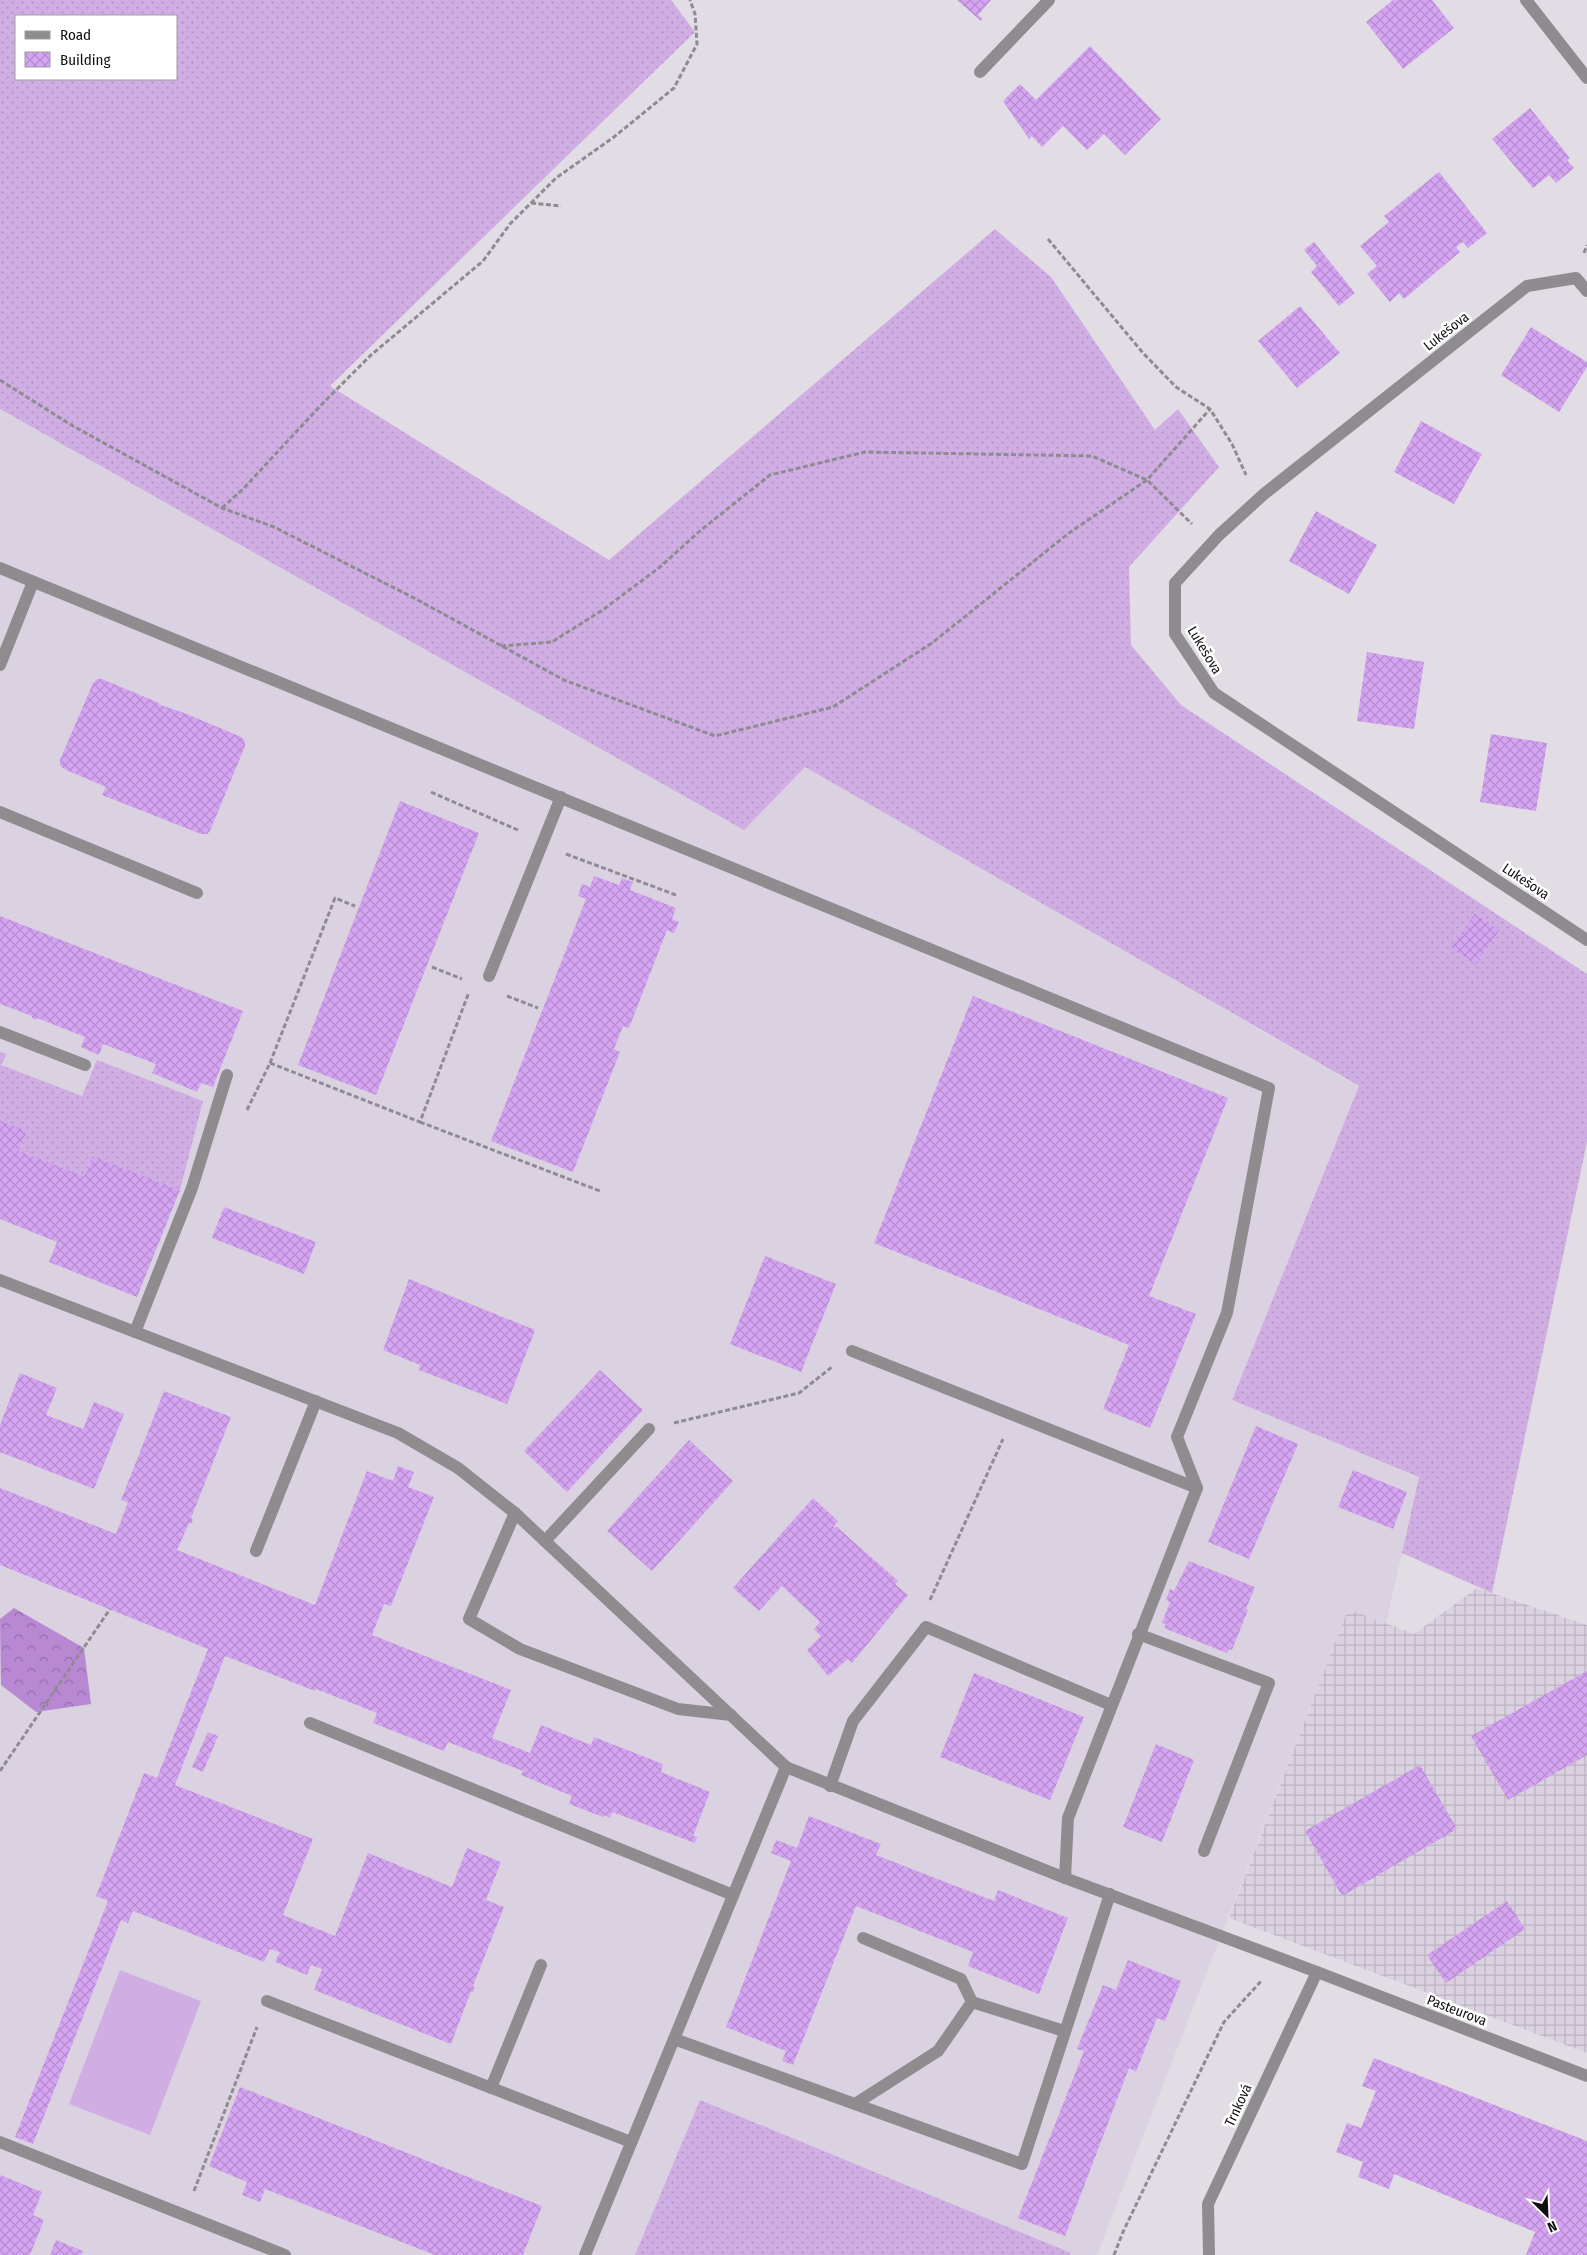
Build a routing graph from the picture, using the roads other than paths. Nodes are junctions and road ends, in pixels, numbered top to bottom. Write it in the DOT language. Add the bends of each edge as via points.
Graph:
graph roads {
  1 [pos="1049,0"];
  2 [pos="1526,0"];
  3 [pos="980,72"];
  4 [pos="1587,78"];
  5 [pos="1587,291"];
  6 [pos="0,568"];
  7 [pos="33,582"];
  8 [pos="0,665"];
  9 [pos="561,797"];
  10 [pos="0,812"];
  11 [pos="197,893"];
  12 [pos="1587,940"];
  13 [pos="489,976"];
  14 [pos="0,1032"];
  15 [pos="85,1065"];
  16 [pos="227,1075"];
  17 [pos="0,1280"];
  18 [pos="135,1332"];
  19 [pos="852,1351"];
  20 [pos="316,1401"];
  21 [pos="649,1429"];
  22 [pos="1197,1488"];
  23 [pos="515,1513"];
  24 [pos="545,1541"];
  25 [pos="256,1551"];
  26 [pos="1138,1634"];
  27 [pos="1111,1705"];
  28 [pos="731,1715"];
  29 [pos="310,1723"];
  30 [pos="786,1767"];
  31 [pos="830,1786"];
  32 [pos="1204,1851"];
  33 [pos="1065,1878"];
  34 [pos="1110,1894"];
  35 [pos="733,1895"];
  36 [pos="863,1938"];
  37 [pos="541,1965"];
  38 [pos="1317,1972"];
  39 [pos="267,2001"];
  40 [pos="972,2002"];
  41 [pos="1064,2031"];
  42 [pos="674,2039"];
  43 [pos="1587,2076"];
  44 [pos="491,2088"];
  45 [pos="855,2104"];
  46 [pos="0,2142"];
  47 [pos="631,2142"];
  48 [pos="285,2255"];
  49 [pos="585,2255"];
  50 [pos="1209,2255"];
  1 -- 3 [label="street"];
  2 -- 4 [label="street"];
  5 -- 12 [label="street, Lukešova" via="1576,278 1527,286 1264,494 1174,583 1175,634 1214,693"];
  6 -- 7 [label="street"];
  7 -- 8 [label="street"];
  7 -- 9 [label="street"];
  9 -- 13 [label="street"];
  9 -- 22 [label="street" via="1269,1088 1227,1312 1177,1437"];
  10 -- 11 [label="street"];
  14 -- 15 [label="street"];
  16 -- 18 [label="street" via="192,1188"];
  17 -- 18 [label="street"];
  18 -- 20 [label="street"];
  19 -- 22 [label="street"];
  20 -- 23 [label="street" via="398,1433 458,1468"];
  20 -- 25 [label="street"];
  21 -- 24 [label="street"];
  22 -- 26 [label="street"];
  23 -- 24 [label="street"];
  23 -- 28 [label="street" via="469,1618 520,1649 678,1708"];
  24 -- 28 [label="street"];
  26 -- 27 [label="street"];
  26 -- 32 [label="street" via="1269,1684"];
  27 -- 31 [label="street" via="926,1627 853,1721"];
  27 -- 33 [label="street" via="1068,1818"];
  28 -- 30 [label="street"];
  29 -- 35 [label="street"];
  30 -- 31 [label="street, Pasteurova"];
  30 -- 35 [label="street"];
  31 -- 33 [label="street, Pasteurova"];
  33 -- 34 [label="street, Pasteurova"];
  34 -- 38 [label="street, Pasteurova"];
  34 -- 41 [label="street"];
  35 -- 42 [label="street"];
  36 -- 40 [label="street" via="961,1979"];
  37 -- 44 [label="street"];
  38 -- 43 [label="street, Pasteurova"];
  38 -- 50 [label="street, Trnková" via="1208,2204"];
  39 -- 44 [label="street"];
  40 -- 41 [label="street"];
  40 -- 45 [label="street" via="938,2051"];
  41 -- 45 [label="street" via="1022,2164"];
  42 -- 45 [label="street"];
  42 -- 47 [label="street"];
  44 -- 47 [label="street"];
  46 -- 48 [label="street"];
  47 -- 49 [label="street"];
}
